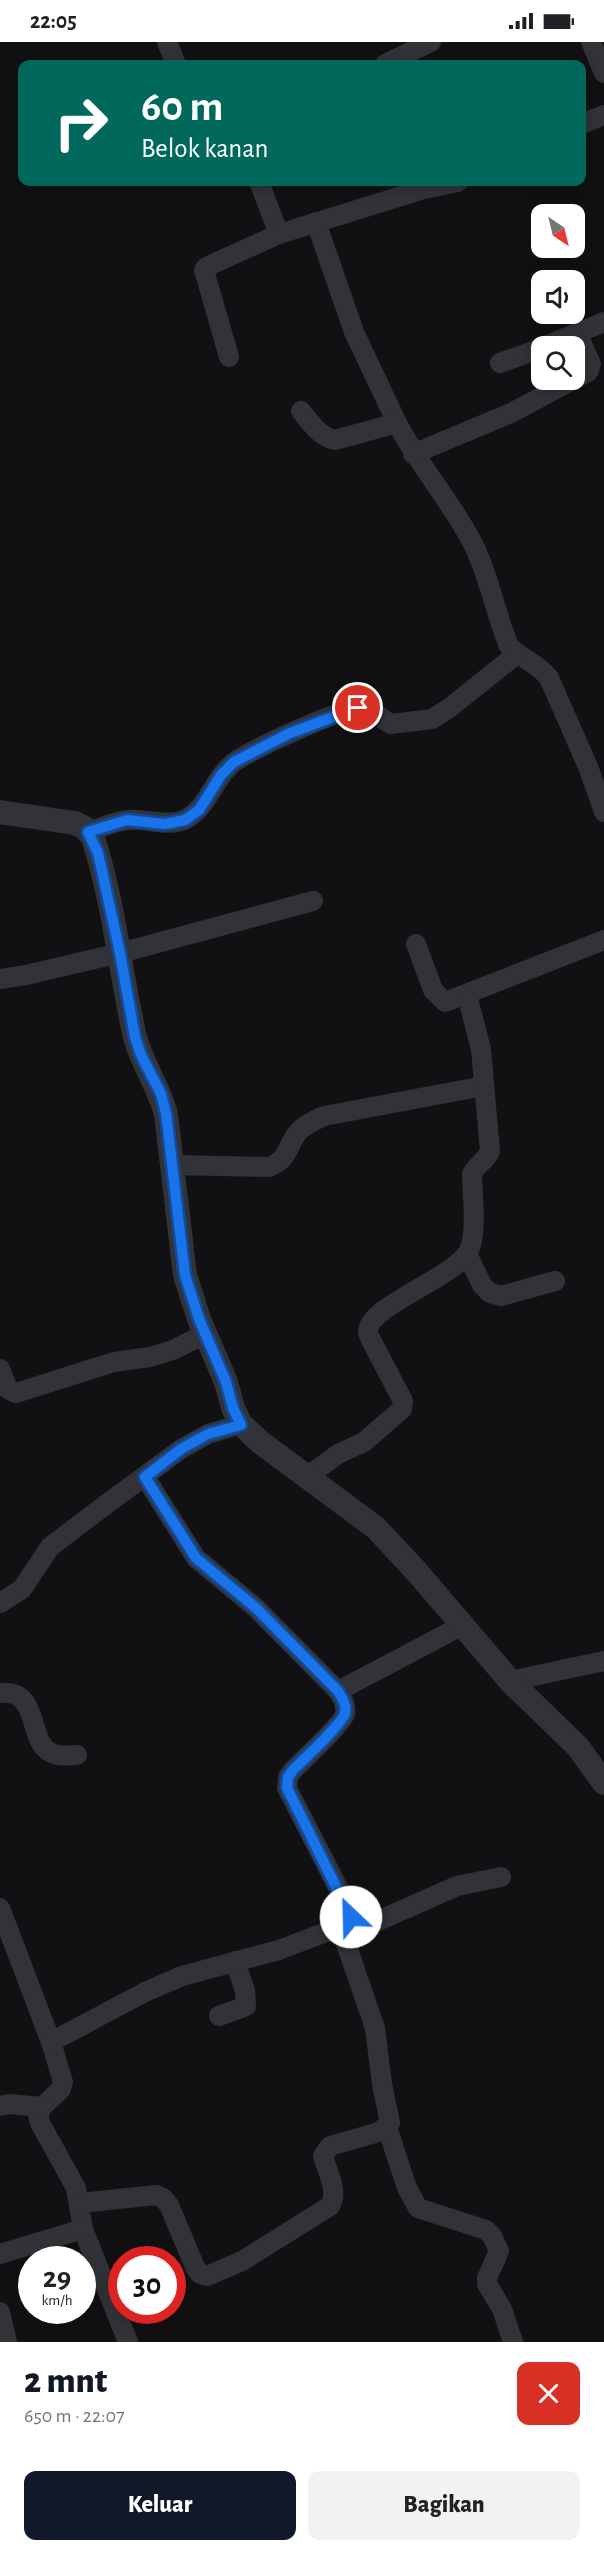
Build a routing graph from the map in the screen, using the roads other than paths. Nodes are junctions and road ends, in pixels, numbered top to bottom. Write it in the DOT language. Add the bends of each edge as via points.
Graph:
graph roads {
  1 [pos="167,42"];
  2 [pos="431,42"];
  3 [pos="591,42"];
  4 [pos="174,60"];
  5 [pos="393,60"];
  6 [pos="604,74"];
  7 [pos="604,115"];
  8 [pos="586,122"];
  9 [pos="261,186"];
  10 [pos="439,186"];
  11 [pos="316,222"];
  12 [pos="279,234"];
  13 [pos="604,322"];
  14 [pos="578,335"];
  15 [pos="575,336"];
  16 [pos="531,351"];
  17 [pos="585,351"];
  18 [pos="229,357"];
  19 [pos="500,363"];
  20 [pos="585,374"];
  21 [pos="554,390"];
  22 [pos="301,411"];
  23 [pos="397,423"];
  24 [pos="412,454"];
  25 [pos="517,654"];
  26 [pos="0,812"];
  27 [pos="604,812"];
  28 [pos="88,832"];
  29 [pos="314,901"];
  30 [pos="604,940"];
  31 [pos="416,944"];
  32 [pos="120,953"];
  33 [pos="0,979"];
  34 [pos="467,995"];
  35 [pos="484,1086"];
  36 [pos="172,1165"];
  37 [pos="468,1254"];
  38 [pos="555,1281"];
  39 [pos="205,1334"];
  40 [pos="0,1369"];
  41 [pos="241,1425"];
  42 [pos="308,1476"];
  43 [pos="145,1477"];
  44 [pos="0,1603"];
  45 [pos="463,1625"];
  46 [pos="604,1661"];
  47 [pos="510,1681"];
  48 [pos="338,1691"];
  49 [pos="0,1693"];
  50 [pos="77,1755"];
  51 [pos="604,1783"];
  52 [pos="501,1877"];
  53 [pos="0,1908"];
  54 [pos="344,1925"];
  55 [pos="234,1961"];
  56 [pos="219,2016"];
  57 [pos="51,2042"];
  58 [pos="0,2106"];
  59 [pos="42,2107"];
  60 [pos="387,2127"];
  61 [pos="80,2202"];
  62 [pos="83,2229"];
  63 [pos="0,2254"];
  64 [pos="0,2312"];
  65 [pos="7,2342"];
  66 [pos="128,2342"];
  67 [pos="513,2342"];
  1 -- 4 [label="street"];
  2 -- 5 [label="street"];
  3 -- 6 [label="street"];
  7 -- 8 [label="street"];
  9 -- 12 [label="street"];
  10 -- 11 [label="street"];
  11 -- 12 [label="street"];
  11 -- 23 [label="street" via="354,332"];
  12 -- 18 [label="street" via="204,270"];
  13 -- 14 [label="street"];
  14 -- 15 [label="street"];
  16 -- 19 [label="street"];
  17 -- 20 [label="street" via="591,364"];
  21 -- 24 [label="street" via="511,413"];
  22 -- 23 [label="street" via="311,424 335,440"];
  23 -- 24 [label="street"];
  24 -- 25 [label="street" via="473,543 503,631"];
  25 -- 27 [label="street" via="542,668 549,678"];
  25 -- 28 [label="street" via="432,719 391,724 358,708 290,733 234,762 199,810 185,820 165,824 127,820"];
  26 -- 28 [label="street" via="75,823"];
  28 -- 32 [label="street" via="98,853"];
  29 -- 32 [label="street"];
  30 -- 34 [label="street"];
  31 -- 34 [label="street" via="438,997 445,1002"];
  32 -- 33 [label="street"];
  32 -- 36 [label="street" via="135,1037 166,1113"];
  34 -- 35 [label="street" via="481,1049"];
  35 -- 36 [label="street" via="324,1116 299,1131 283,1160 269,1167"];
  35 -- 37 [label="street" via="490,1151 472,1174 472,1242"];
  36 -- 39 [label="street" via="185,1275"];
  37 -- 38 [label="street" via="482,1285 490,1293 501,1296"];
  37 -- 42 [label="street" via="448,1273 372,1322 368,1331 371,1340 403,1401 402,1409 364,1442 338,1454"];
  39 -- 40 [label="street" via="150,1358 114,1362 16,1393 8,1389"];
  39 -- 41 [label="street"];
  41 -- 42 [label="street"];
  41 -- 43 [label="street" via="208,1434"];
  42 -- 45 [label="street" via="376,1528"];
  43 -- 44 [label="street" via="50,1547 22,1589"];
  43 -- 48 [label="street" via="196,1558 256,1608"];
  45 -- 47 [label="street"];
  45 -- 48 [label="street"];
  46 -- 47 [label="street"];
  47 -- 51 [label="street" via="560,1727"];
  48 -- 54 [label="street" via="345,1702 345,1714 293,1770 287,1788 350,1911 350,1921"];
  49 -- 50 [label="street" via="17,1694 24,1699 46,1749 56,1755"];
  52 -- 54 [label="street" via="458,1886 371,1924"];
  53 -- 57 [label="street"];
  54 -- 55 [label="street" via="279,1950"];
  54 -- 60 [label="street" via="345,1945 375,2028 390,2123"];
  55 -- 56 [label="street" via="246,2006"];
  55 -- 57 [label="street" via="145,1992"];
  57 -- 59 [label="street" via="63,2082 61,2090"];
  58 -- 59 [label="street"];
  59 -- 61 [label="street" via="40,2123"];
  60 -- 61 [label="street" via="325,2151 323,2156 334,2193 330,2206 242,2261 207,2276 195,2267 163,2198 156,2195"];
  60 -- 67 [label="street" via="406,2188 418,2208 486,2230 497,2243 499,2251 487,2284 502,2309"];
  61 -- 62 [label="street"];
  62 -- 63 [label="street"];
  62 -- 66 [label="street"];
  64 -- 65 [label="street"];
}
